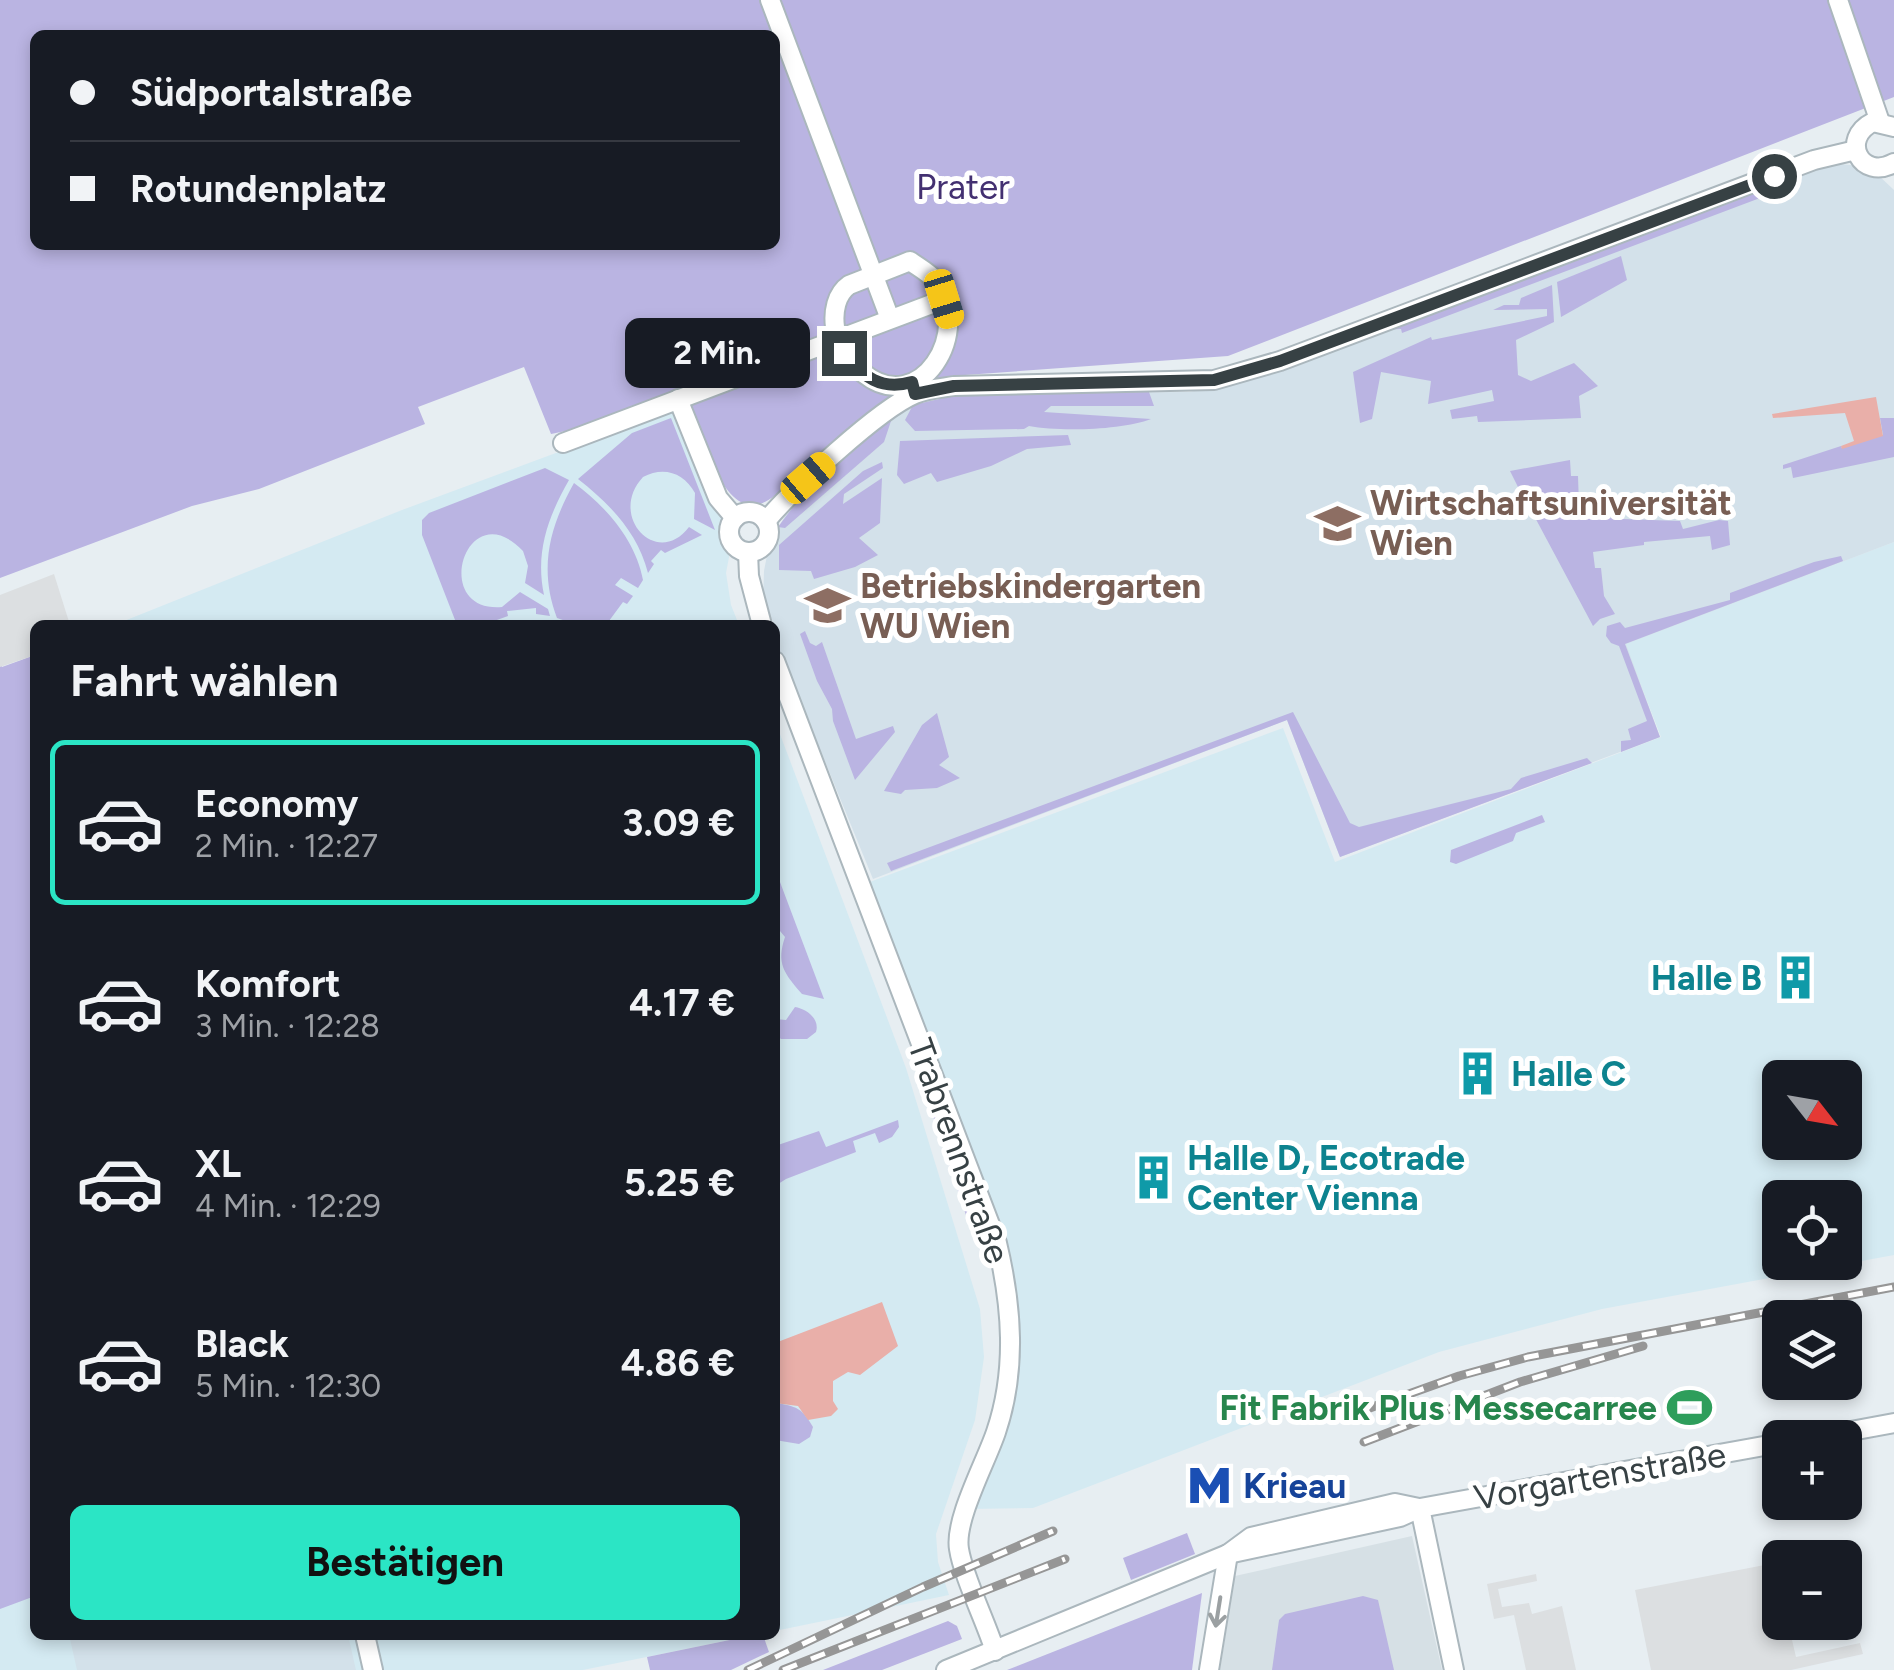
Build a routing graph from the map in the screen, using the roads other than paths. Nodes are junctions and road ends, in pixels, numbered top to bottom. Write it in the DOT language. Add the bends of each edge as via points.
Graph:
graph roads {
  1 [pos="770,0"];
  2 [pos="1838,0"];
  3 [pos="1887,124"];
  4 [pos="1856,150"];
  5 [pos="1894,163"];
  6 [pos="873,276"];
  7 [pos="944,299"];
  8 [pos="890,319"];
  9 [pos="838,339"];
  10 [pos="914,388"];
  11 [pos="678,399"];
  12 [pos="563,442"];
  13 [pos="735,518"];
  14 [pos="766,522"];
  15 [pos="748,552"];
  16 [pos="761,620"];
  17 [pos="780,674"];
  18 [pos="1894,1423"];
  19 [pos="1862,1429"];
  20 [pos="1762,1447"];
  21 [pos="1420,1508"];
  22 [pos="1228,1554"];
  23 [pos="366,1640"];
  24 [pos="995,1651"];
  25 [pos="374,1670"];
  26 [pos="946,1670"];
  27 [pos="1209,1670"];
  28 [pos="1454,1670"];
  1 -- 6 [label="street"];
  2 -- 3 [label="street"];
  3 -- 4 [label="street" via="1862,130"];
  4 -- 5 [label="street" via="1869,166"];
  4 -- 10 [label="street" via="1214,380"];
  6 -- 7 [label="street" via="910,261 936,282"];
  6 -- 8 [label="street"];
  6 -- 9 [label="street" via="842,290"];
  7 -- 8 [label="street"];
  7 -- 10 [label="street" via="951,319 946,344"];
  8 -- 9 [label="street"];
  9 -- 10 [label="street" via="871,380"];
  9 -- 11 [label="street"];
  10 -- 14 [label="street"];
  11 -- 12 [label="street"];
  11 -- 13 [label="street" via="718,498"];
  13 -- 14 [label="street" via="754,513"];
  13 -- 15 [label="street" via="730,539"];
  14 -- 15 [label="street" via="764,545"];
  15 -- 16 [label="street"];
  17 -- 24 [label="street, Trabrennstraße" via="1007,1284 1010,1367 1004,1401 958,1548"];
  18 -- 19 [label="street"];
  20 -- 21 [label="street, Vorgartenstraße"];
  21 -- 22 [label="street, Vorgartenstraße" via="1395,1503 1251,1537"];
  21 -- 28 [label="street"];
  22 -- 24 [label="street, Vorgartenstraße"];
  22 -- 27 [label="street, one-way"];
  23 -- 25 [label="street"];
  24 -- 26 [label="street, Vorgartenstraße"];
}
